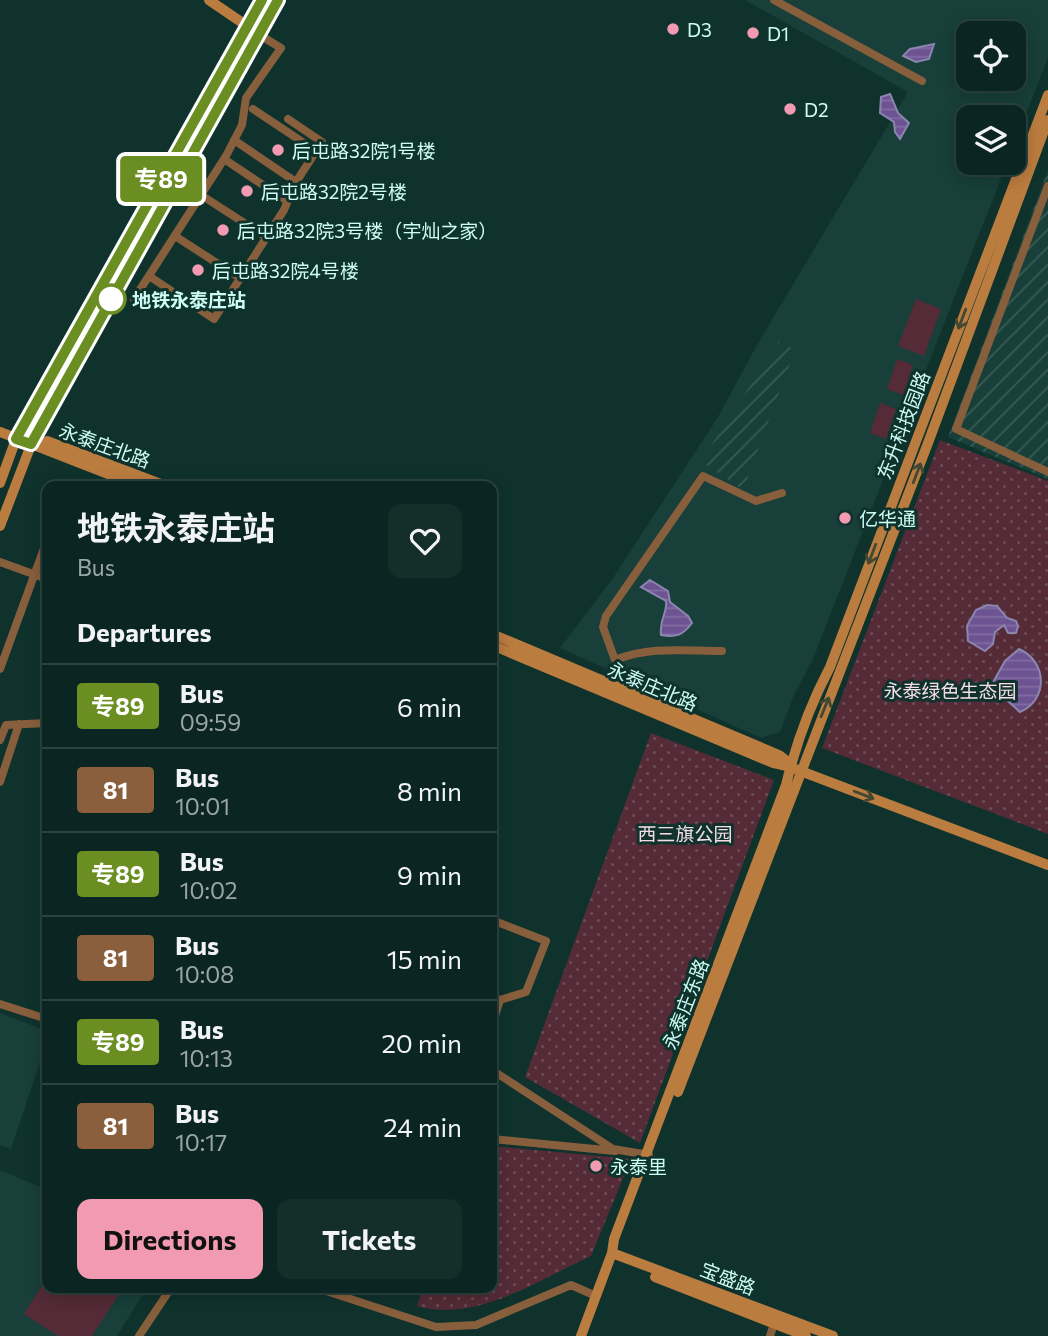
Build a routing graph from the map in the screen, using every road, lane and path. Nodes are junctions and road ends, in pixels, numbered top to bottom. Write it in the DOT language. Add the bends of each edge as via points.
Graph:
graph roads {
  1 [pos="209,0"];
  2 [pos="261,0"];
  3 [pos="278,0"];
  4 [pos="774,0"];
  5 [pos="247,26"];
  6 [pos="258,34"];
  7 [pos="922,81"];
  8 [pos="1048,95"];
  9 [pos="253,109"];
  10 [pos="288,119"];
  11 [pos="1048,120"];
  12 [pos="234,140"];
  13 [pos="316,151"];
  14 [pos="224,159"];
  15 [pos="296,182"];
  16 [pos="1048,186"];
  17 [pos="201,195"];
  18 [pos="287,201"];
  19 [pos="174,236"];
  20 [pos="266,237"];
  21 [pos="149,276"];
  22 [pos="240,278"];
  23 [pos="134,299"];
  24 [pos="0,432"];
  25 [pos="16,439"];
  26 [pos="31,444"];
  27 [pos="1048,472"];
  28 [pos="126,481"];
  29 [pos="153,481"];
  30 [pos="0,483"];
  31 [pos="782,493"];
  32 [pos="0,526"];
  33 [pos="42,553"];
  34 [pos="0,562"];
  35 [pos="34,574"];
  36 [pos="42,577"];
  37 [pos="497,636"];
  38 [pos="497,647"];
  39 [pos="722,651"];
  40 [pos="0,669"];
  41 [pos="42,723"];
  42 [pos="19,724"];
  43 [pos="0,740"];
  44 [pos="794,767"];
  45 [pos="0,782"];
  46 [pos="1048,865"];
  47 [pos="497,922"];
  48 [pos="497,998"];
  49 [pos="0,1004"];
  50 [pos="42,1017"];
  51 [pos="497,1073"];
  52 [pos="497,1140"];
  53 [pos="610,1257"];
  54 [pos="168,1293"];
  55 [pos="332,1293"];
  56 [pos="596,1296"];
  57 [pos="774,1324"];
  58 [pos="139,1336"];
  59 [pos="581,1336"];
  60 [pos="770,1336"];
  61 [pos="806,1336"];
  62 [pos="833,1336"];
  1 -- 5 [label="street"];
  2 -- 5 [label="street"];
  3 -- 6 [label="street"];
  4 -- 7 [label="street"];
  5 -- 6 [label="street"];
  5 -- 25 [label="street"];
  6 -- 12 [label="street" via="281,48 246,98 242,125"];
  6 -- 26 [label="street"];
  8 -- 44 [label="street, 东升科技园路, one-way" via="830,667 812,701"];
  9 -- 13 [label="street"];
  10 -- 13 [label="street" via="322,142"];
  44 -- 11 [label="street, 东升科技园路, one-way" via="929,443"];
  12 -- 14 [label="street"];
  12 -- 15 [label="street"];
  13 -- 15 [label="street"];
  14 -- 17 [label="street"];
  14 -- 18 [label="street"];
  15 -- 18 [label="street"];
  16 -- 27 [label="street" via="956,429"];
  17 -- 19 [label="street"];
  17 -- 20 [label="street"];
  18 -- 20 [label="street"];
  19 -- 21 [label="street"];
  19 -- 22 [label="street"];
  20 -- 22 [label="street"];
  21 -- 22 [label="street" via="214,319"];
  21 -- 23 [label="street"];
  24 -- 25 [label="street, 永泰庄北路"];
  25 -- 26 [label="street, 永泰庄北路"];
  25 -- 30 [label="street"];
  26 -- 28 [label="street, 永泰庄北路"];
  26 -- 29 [label="street, 永泰庄北路" via="47,441"];
  26 -- 32 [label="street"];
  31 -- 39 [label="street" via="755,501 704,476 603,627 615,660 636,652 674,648"];
  33 -- 35 [label="street"];
  34 -- 35 [label="street"];
  35 -- 36 [label="street"];
  35 -- 40 [label="street"];
  37 -- 44 [label="street, 永泰庄北路" via="779,755"];
  38 -- 44 [label="street, 永泰庄北路" via="760,758"];
  41 -- 42 [label="street"];
  42 -- 43 [label="street" via="6,725"];
  42 -- 45 [label="street"];
  44 -- 46 [label="street, 永泰庄北路, one-way"];
  44 -- 53 [label="street, 永泰庄东路"];
  47 -- 48 [label="street" via="546,941 526,992"];
  49 -- 50 [label="street"];
  51 -- 52 [label="street" via="613,1149 649,1155"];
  53 -- 56 [label="street, 永泰庄东路"];
  53 -- 57 [label="street, 宝盛路"];
  53 -- 62 [label="street, 宝盛路"];
  54 -- 58 [label="street"];
  55 -- 56 [label="street" via="436,1327 476,1325 571,1285"];
  56 -- 59 [label="street, 永泰庄东路"];
  57 -- 60 [label="street"];
  57 -- 61 [label="street, 宝盛路"];
}
